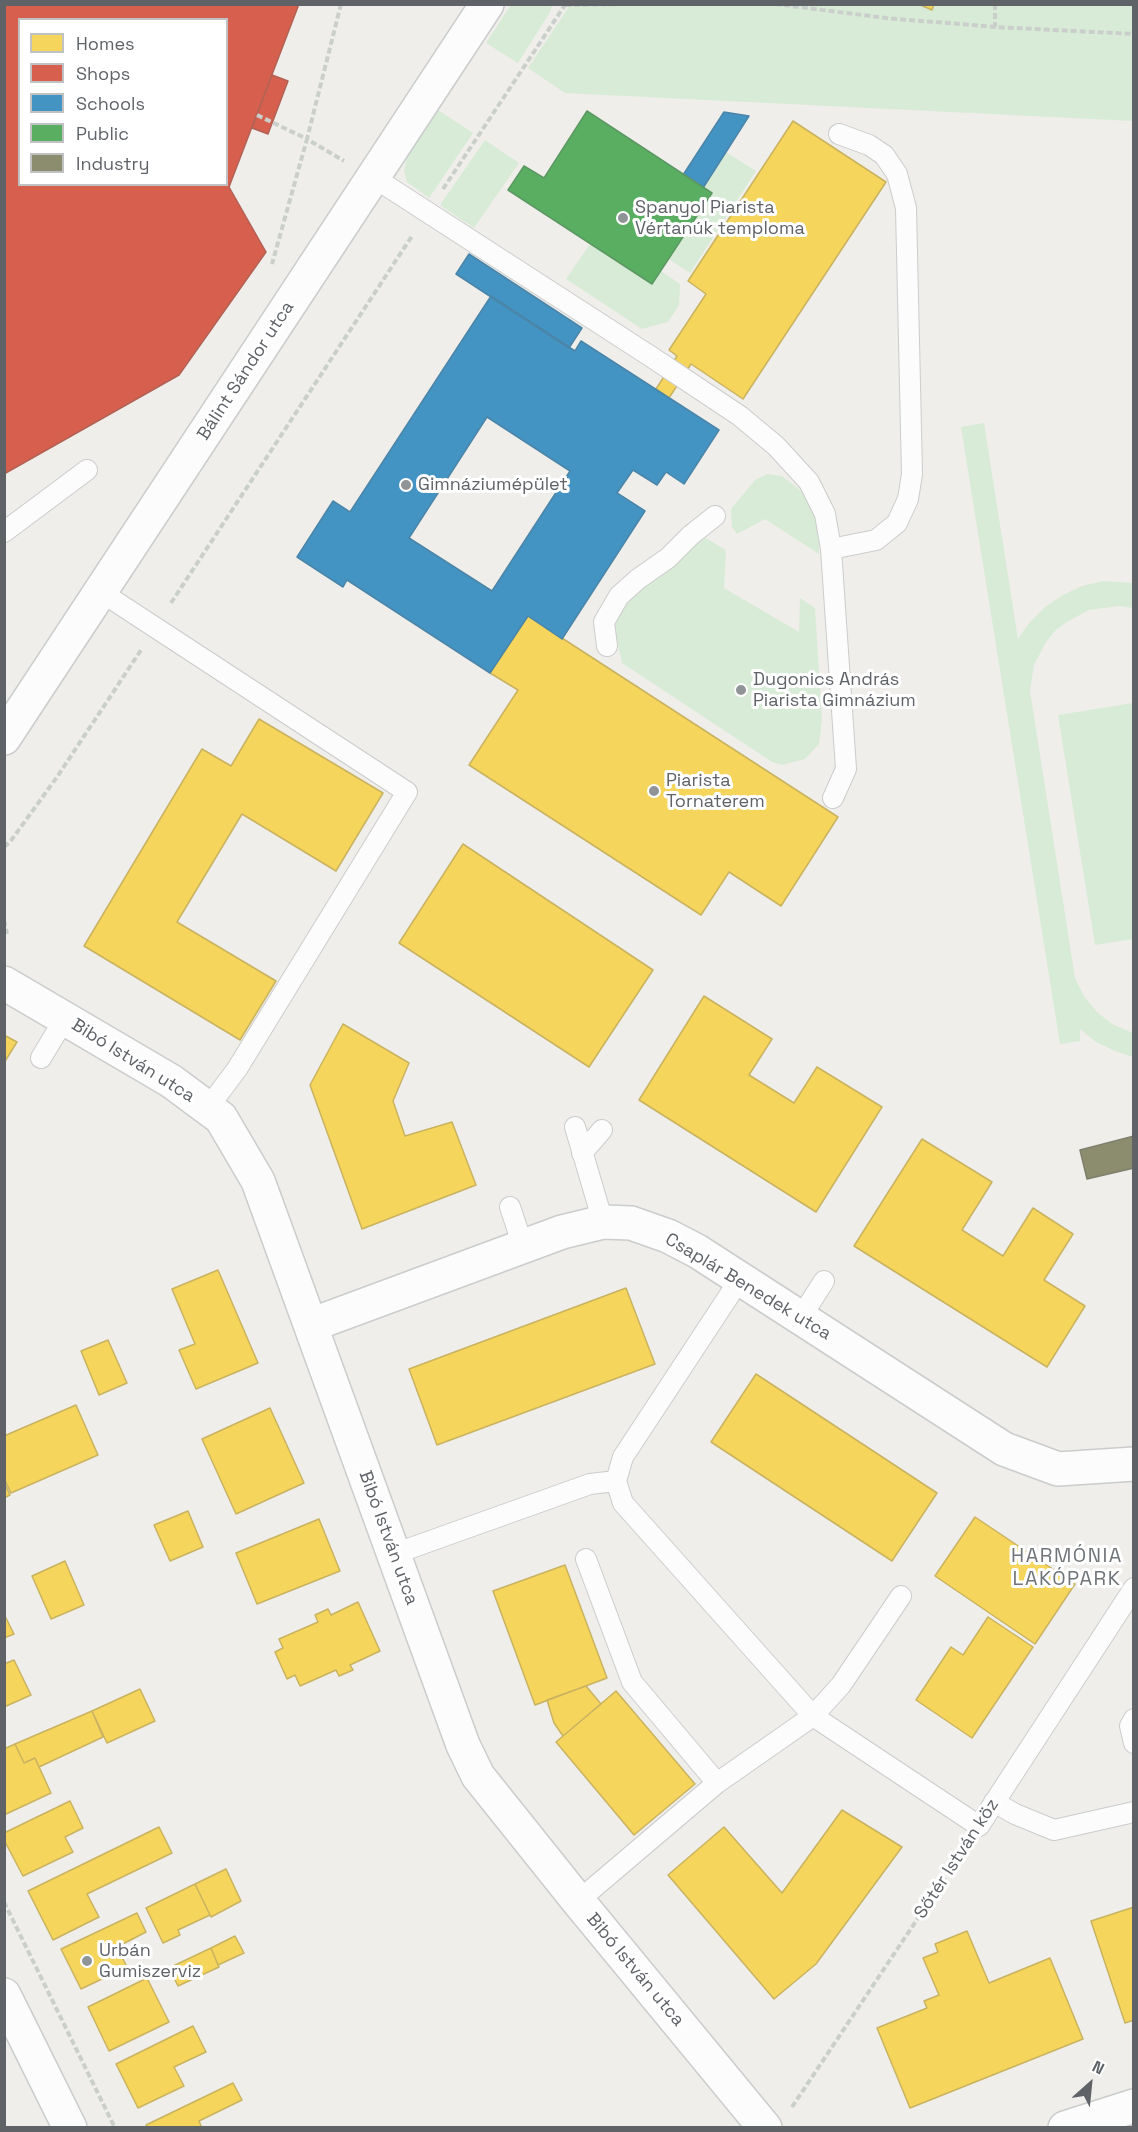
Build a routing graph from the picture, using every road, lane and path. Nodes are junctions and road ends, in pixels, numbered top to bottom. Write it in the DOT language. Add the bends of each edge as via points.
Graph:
graph roads {
  1 [pos="341,4"];
  2 [pos="487,4"];
  3 [pos="626,4"];
  4 [pos="775,4"];
  5 [pos="995,4"];
  6 [pos="565,5"];
  7 [pos="995,27"];
  8 [pos="1134,34"];
  9 [pos="256,116"];
  10 [pos="839,134"];
  11 [pos="307,139"];
  12 [pos="373,177"];
  13 [pos="427,213"];
  14 [pos="269,274"];
  15 [pos="87,470"];
  16 [pos="715,516"];
  17 [pos="4,532"];
  18 [pos="831,549"];
  19 [pos="101,592"];
  20 [pos="155,628"];
  21 [pos="607,646"];
  22 [pos="4,738"];
  23 [pos="833,798"];
  24 [pos="4,847"];
  25 [pos="4,920"];
  26 [pos="7,934"];
  27 [pos="4,983"];
  28 [pos="65,1018"];
  29 [pos="41,1058"];
  30 [pos="207,1109"];
  31 [pos="575,1127"];
  32 [pos="602,1130"];
  33 [pos="582,1153"];
  34 [pos="510,1207"];
  35 [pos="603,1222"];
  36 [pos="523,1246"];
  37 [pos="740,1279"];
  38 [pos="824,1281"];
  39 [pos="801,1317"];
  40 [pos="311,1325"];
  41 [pos="1134,1464"];
  42 [pos="616,1481"];
  43 [pos="394,1554"];
  44 [pos="586,1559"];
  45 [pos="1134,1588"];
  46 [pos="901,1596"];
  47 [pos="813,1716"];
  48 [pos="1134,1719"];
  49 [pos="1134,1743"];
  50 [pos="717,1783"];
  51 [pos="994,1802"];
  52 [pos="1134,1812"];
  53 [pos="979,1826"];
  54 [pos="578,1901"];
  55 [pos="4,1902"];
  56 [pos="4,1995"];
  57 [pos="1134,2106"];
  58 [pos="791,2109"];
  59 [pos="70,2127"];
  60 [pos="115,2127"];
  61 [pos="765,2127"];
  62 [pos="1065,2127"];
  1 -- 11 [label="path"];
  2 -- 12 [label="street, Bálint Sándor utca"];
  3 -- 6 [label="path"];
  4 -- 7 [label="path"];
  5 -- 7 [label="path"];
  6 -- 13 [label="path"];
  7 -- 8 [label="path"];
  9 -- 11 [label="path"];
  10 -- 18 [label="lane" via="884,155 897,174 906,208 912,474 908,499 897,523 876,540"];
  11 -- 12 [label="path"];
  11 -- 14 [label="path"];
  12 -- 13 [label="lane"];
  12 -- 19 [label="street, Bálint Sándor utca"];
  13 -- 18 [label="lane" via="740,416 776,446 809,482 825,514"];
  13 -- 20 [label="path"];
  15 -- 17 [label="lane"];
  16 -- 21 [label="lane" via="619,596 604,622"];
  18 -- 23 [label="lane" via="846,770"];
  19 -- 20 [label="lane"];
  19 -- 22 [label="street, Bálint Sándor utca"];
  20 -- 24 [label="path" via="57,777"];
  20 -- 30 [label="lane" via="406,792 237,1069"];
  25 -- 26 [label="path"];
  27 -- 28 [label="street, Bibó István utca"];
  28 -- 29 [label="lane"];
  28 -- 30 [label="street, Bibó István utca" via="171,1081"];
  30 -- 40 [label="street, Bibó István utca" via="220,1118 258,1181"];
  31 -- 33 [label="lane"];
  32 -- 33 [label="lane"];
  33 -- 35 [label="lane"];
  34 -- 36 [label="lane"];
  35 -- 36 [label="street, Csaplár Benedek utca"];
  35 -- 37 [label="street, Csaplár Benedek utca" via="631,1223 668,1236"];
  36 -- 40 [label="street, Csaplár Benedek utca"];
  37 -- 39 [label="street, Csaplár Benedek utca"];
  37 -- 42 [label="lane" via="623,1457"];
  38 -- 39 [label="lane"];
  39 -- 41 [label="street, Csaplár Benedek utca" via="1004,1449 1058,1469"];
  40 -- 43 [label="street, Bibó István utca"];
  42 -- 43 [label="lane" via="590,1484"];
  42 -- 47 [label="lane" via="623,1503"];
  43 -- 54 [label="street, Bibó István utca" via="463,1745 478,1776"];
  44 -- 50 [label="lane" via="632,1682"];
  45 -- 51 [label="lane, Sőtér István köz"];
  46 -- 47 [label="lane" via="841,1685"];
  47 -- 50 [label="lane"];
  47 -- 53 [label="lane"];
  48 -- 49 [label="lane" via="1130,1726"];
  50 -- 54 [label="lane"];
  51 -- 52 [label="lane" via="1054,1830"];
  51 -- 53 [label="lane, Sőtér István köz"];
  53 -- 58 [label="path, Sőtér István köz"];
  54 -- 61 [label="street, Bibó István utca"];
  55 -- 60 [label="path"];
  56 -- 59 [label="street"];
  57 -- 62 [label="street"];
}
